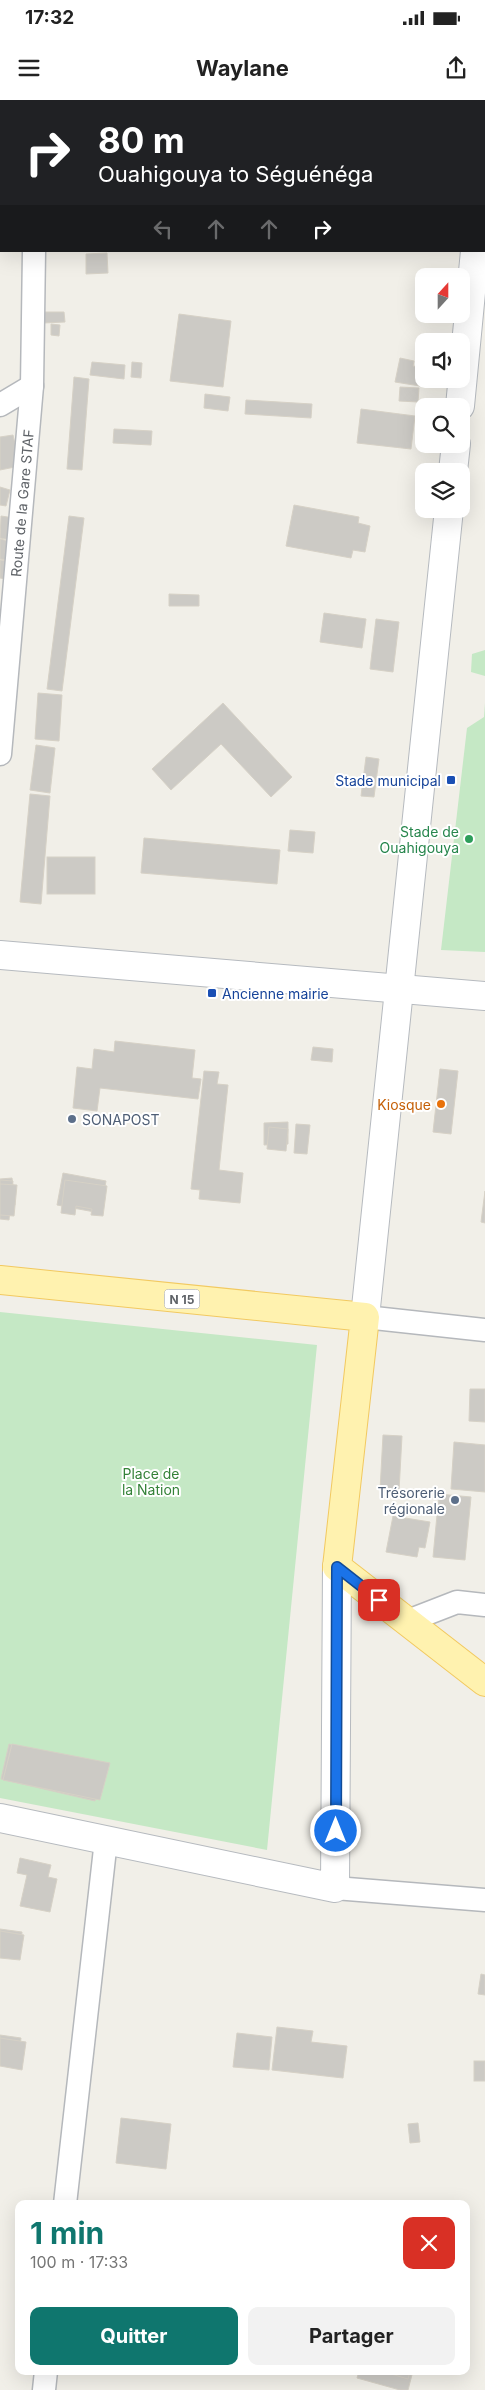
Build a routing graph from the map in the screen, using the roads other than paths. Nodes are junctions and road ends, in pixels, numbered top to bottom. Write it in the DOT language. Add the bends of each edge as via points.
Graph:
graph roads {
  1 [pos="34,252"];
  2 [pos="475,252"];
  3 [pos="32,386"];
  4 [pos="461,398"];
  5 [pos="0,405"];
  6 [pos="448,518"];
  7 [pos="0,754"];
  8 [pos="0,955"];
  9 [pos="400,989"];
  10 [pos="485,996"];
  11 [pos="0,1280"];
  12 [pos="365,1317"];
  13 [pos="485,1330"];
  14 [pos="337,1567"];
  15 [pos="485,1605"];
  16 [pos="408,1621"];
  17 [pos="485,1682"];
  18 [pos="0,1818"];
  19 [pos="106,1840"];
  20 [pos="336,1888"];
  21 [pos="485,1900"];
  22 [pos="65,2200"];
  23 [pos="46,2375"];
  24 [pos="44,2390"];
  1 -- 3 [label="street, Route de la Gare STAF"];
  2 -- 4 [label="main road"];
  3 -- 5 [label="street"];
  3 -- 7 [label="street, Route de la Gare STAF"];
  6 -- 9 [label="main road"];
  8 -- 9 [label="main road"];
  9 -- 10 [label="main road"];
  9 -- 12 [label="main road"];
  11 -- 12 [label="main road, N 15"];
  12 -- 13 [label="street"];
  12 -- 14 [label="main road"];
  14 -- 16 [label="main road"];
  14 -- 20 [label="main road"];
  15 -- 16 [label="street" via="457,1602"];
  16 -- 17 [label="main road"];
  18 -- 19 [label="main road"];
  19 -- 20 [label="main road"];
  19 -- 22 [label="street"];
  20 -- 21 [label="street"];
  23 -- 24 [label="street"];
}
